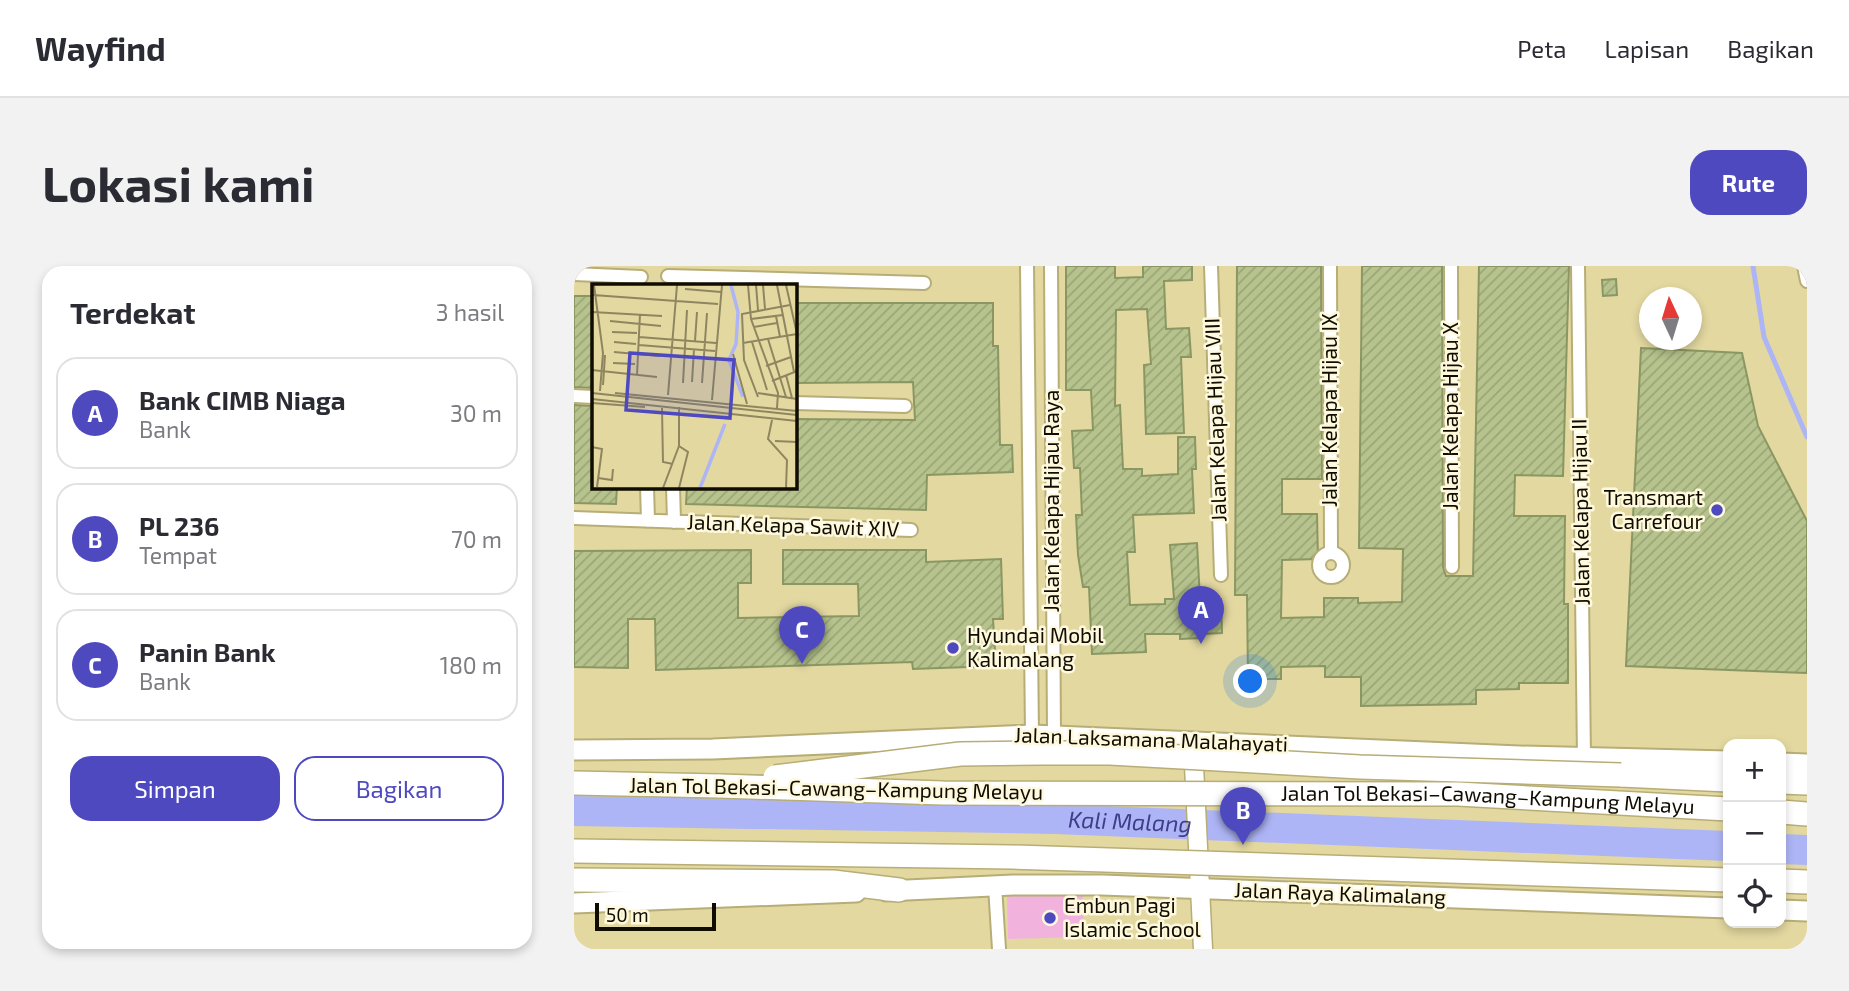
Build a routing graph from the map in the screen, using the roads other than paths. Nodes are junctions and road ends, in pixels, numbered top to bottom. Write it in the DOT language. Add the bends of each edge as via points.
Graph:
graph roads {
  1 [pos="1027,266"];
  2 [pos="1051,266"];
  3 [pos="1211,266"];
  4 [pos="1330,266"];
  5 [pos="1451,266"];
  6 [pos="1578,266"];
  7 [pos="1804,266"];
  8 [pos="574,274"];
  9 [pos="641,276"];
  10 [pos="668,276"];
  11 [pos="1807,281"];
  12 [pos="924,283"];
  13 [pos="574,397"];
  14 [pos="592,397"];
  15 [pos="796,403"];
  16 [pos="905,406"];
  17 [pos="647,488"];
  18 [pos="673,488"];
  19 [pos="574,518"];
  20 [pos="648,521"];
  21 [pos="674,522"];
  22 [pos="911,530"];
  23 [pos="1331,553"];
  24 [pos="1452,567"];
  25 [pos="1221,575"];
  26 [pos="1031,604"];
  27 [pos="1053,605"];
  28 [pos="1032,735"];
  29 [pos="1054,735"];
  30 [pos="1193,741"];
  31 [pos="574,750"];
  32 [pos="1584,758"];
  33 [pos="1723,761"];
  34 [pos="1786,763"];
  35 [pos="1807,764"];
  36 [pos="1723,780"];
  37 [pos="1786,782"];
  38 [pos="574,783"];
  39 [pos="1807,783"];
  40 [pos="720,786"];
  41 [pos="1723,809"];
  42 [pos="1786,812"];
  43 [pos="1807,814"];
  44 [pos="574,851"];
  45 [pos="574,880"];
  46 [pos="1723,880"];
  47 [pos="1786,881"];
  48 [pos="1807,881"];
  49 [pos="995,886"];
  50 [pos="1199,888"];
  51 [pos="899,890"];
  52 [pos="574,903"];
  53 [pos="1723,908"];
  54 [pos="1786,910"];
  55 [pos="1807,911"];
  56 [pos="999,949"];
  57 [pos="1203,949"];
  1 -- 26 [label="street, Jalan Kelapa Hijau Raya"];
  2 -- 27 [label="street, Jalan Kelapa Hijau Raya"];
  3 -- 25 [label="street, Jalan Kelapa Hijau VIII"];
  4 -- 23 [label="street, Jalan Kelapa Hijau IX"];
  5 -- 24 [label="street, Jalan Kelapa Hijau X"];
  6 -- 32 [label="street, Jalan Kelapa Hijau II"];
  7 -- 11 [label="street"];
  8 -- 9 [label="street"];
  10 -- 12 [label="street"];
  13 -- 14 [label="street"];
  15 -- 16 [label="street"];
  17 -- 20 [label="street"];
  18 -- 21 [label="street"];
  19 -- 20 [label="street, Jalan Kelapa Sawit XIV"];
  20 -- 21 [label="street, Jalan Kelapa Sawit XIV"];
  21 -- 22 [label="street, Jalan Kelapa Sawit XIV"];
  26 -- 27 [label="street"];
  26 -- 28 [label="street, Jalan Kelapa Hijau Raya"];
  27 -- 29 [label="street, Jalan Kelapa Hijau Raya"];
  28 -- 29 [label="main road, Jalan Laksamana Malahayati"];
  28 -- 31 [label="main road, Jalan Laksamana Malahayati"];
  29 -- 30 [label="main road, Jalan Laksamana Malahayati"];
  30 -- 32 [label="main road, Jalan Laksamana Malahayati"];
  30 -- 50 [label="street"];
  32 -- 33 [label="main road, Jalan Laksamana Malahayati"];
  34 -- 35 [label="main road"];
  36 -- 40 [label="highway, bridge" via="1042,753 960,754"];
  37 -- 39 [label="highway"];
  38 -- 40 [label="highway, Jalan Tol Bekasi–Cawang–Kampung Melayu"];
  40 -- 41 [label="highway, Jalan Tol Bekasi–Cawang–Kampung Melayu, bridge" via="943,793 1458,794"];
  42 -- 43 [label="highway"];
  44 -- 46 [label="highway, bridge" via="1012,857"];
  45 -- 51 [label="highway" via="833,882"];
  47 -- 48 [label="highway"];
  49 -- 50 [label="main road, Jalan Raya Kalimalang"];
  49 -- 51 [label="main road, Jalan Raya Kalimalang"];
  49 -- 56 [label="street"];
  50 -- 53 [label="main road, Jalan Raya Kalimalang"];
  50 -- 57 [label="street"];
  51 -- 52 [label="main road, Jalan Raya Kalimalang"];
  54 -- 55 [label="main road"];
}
